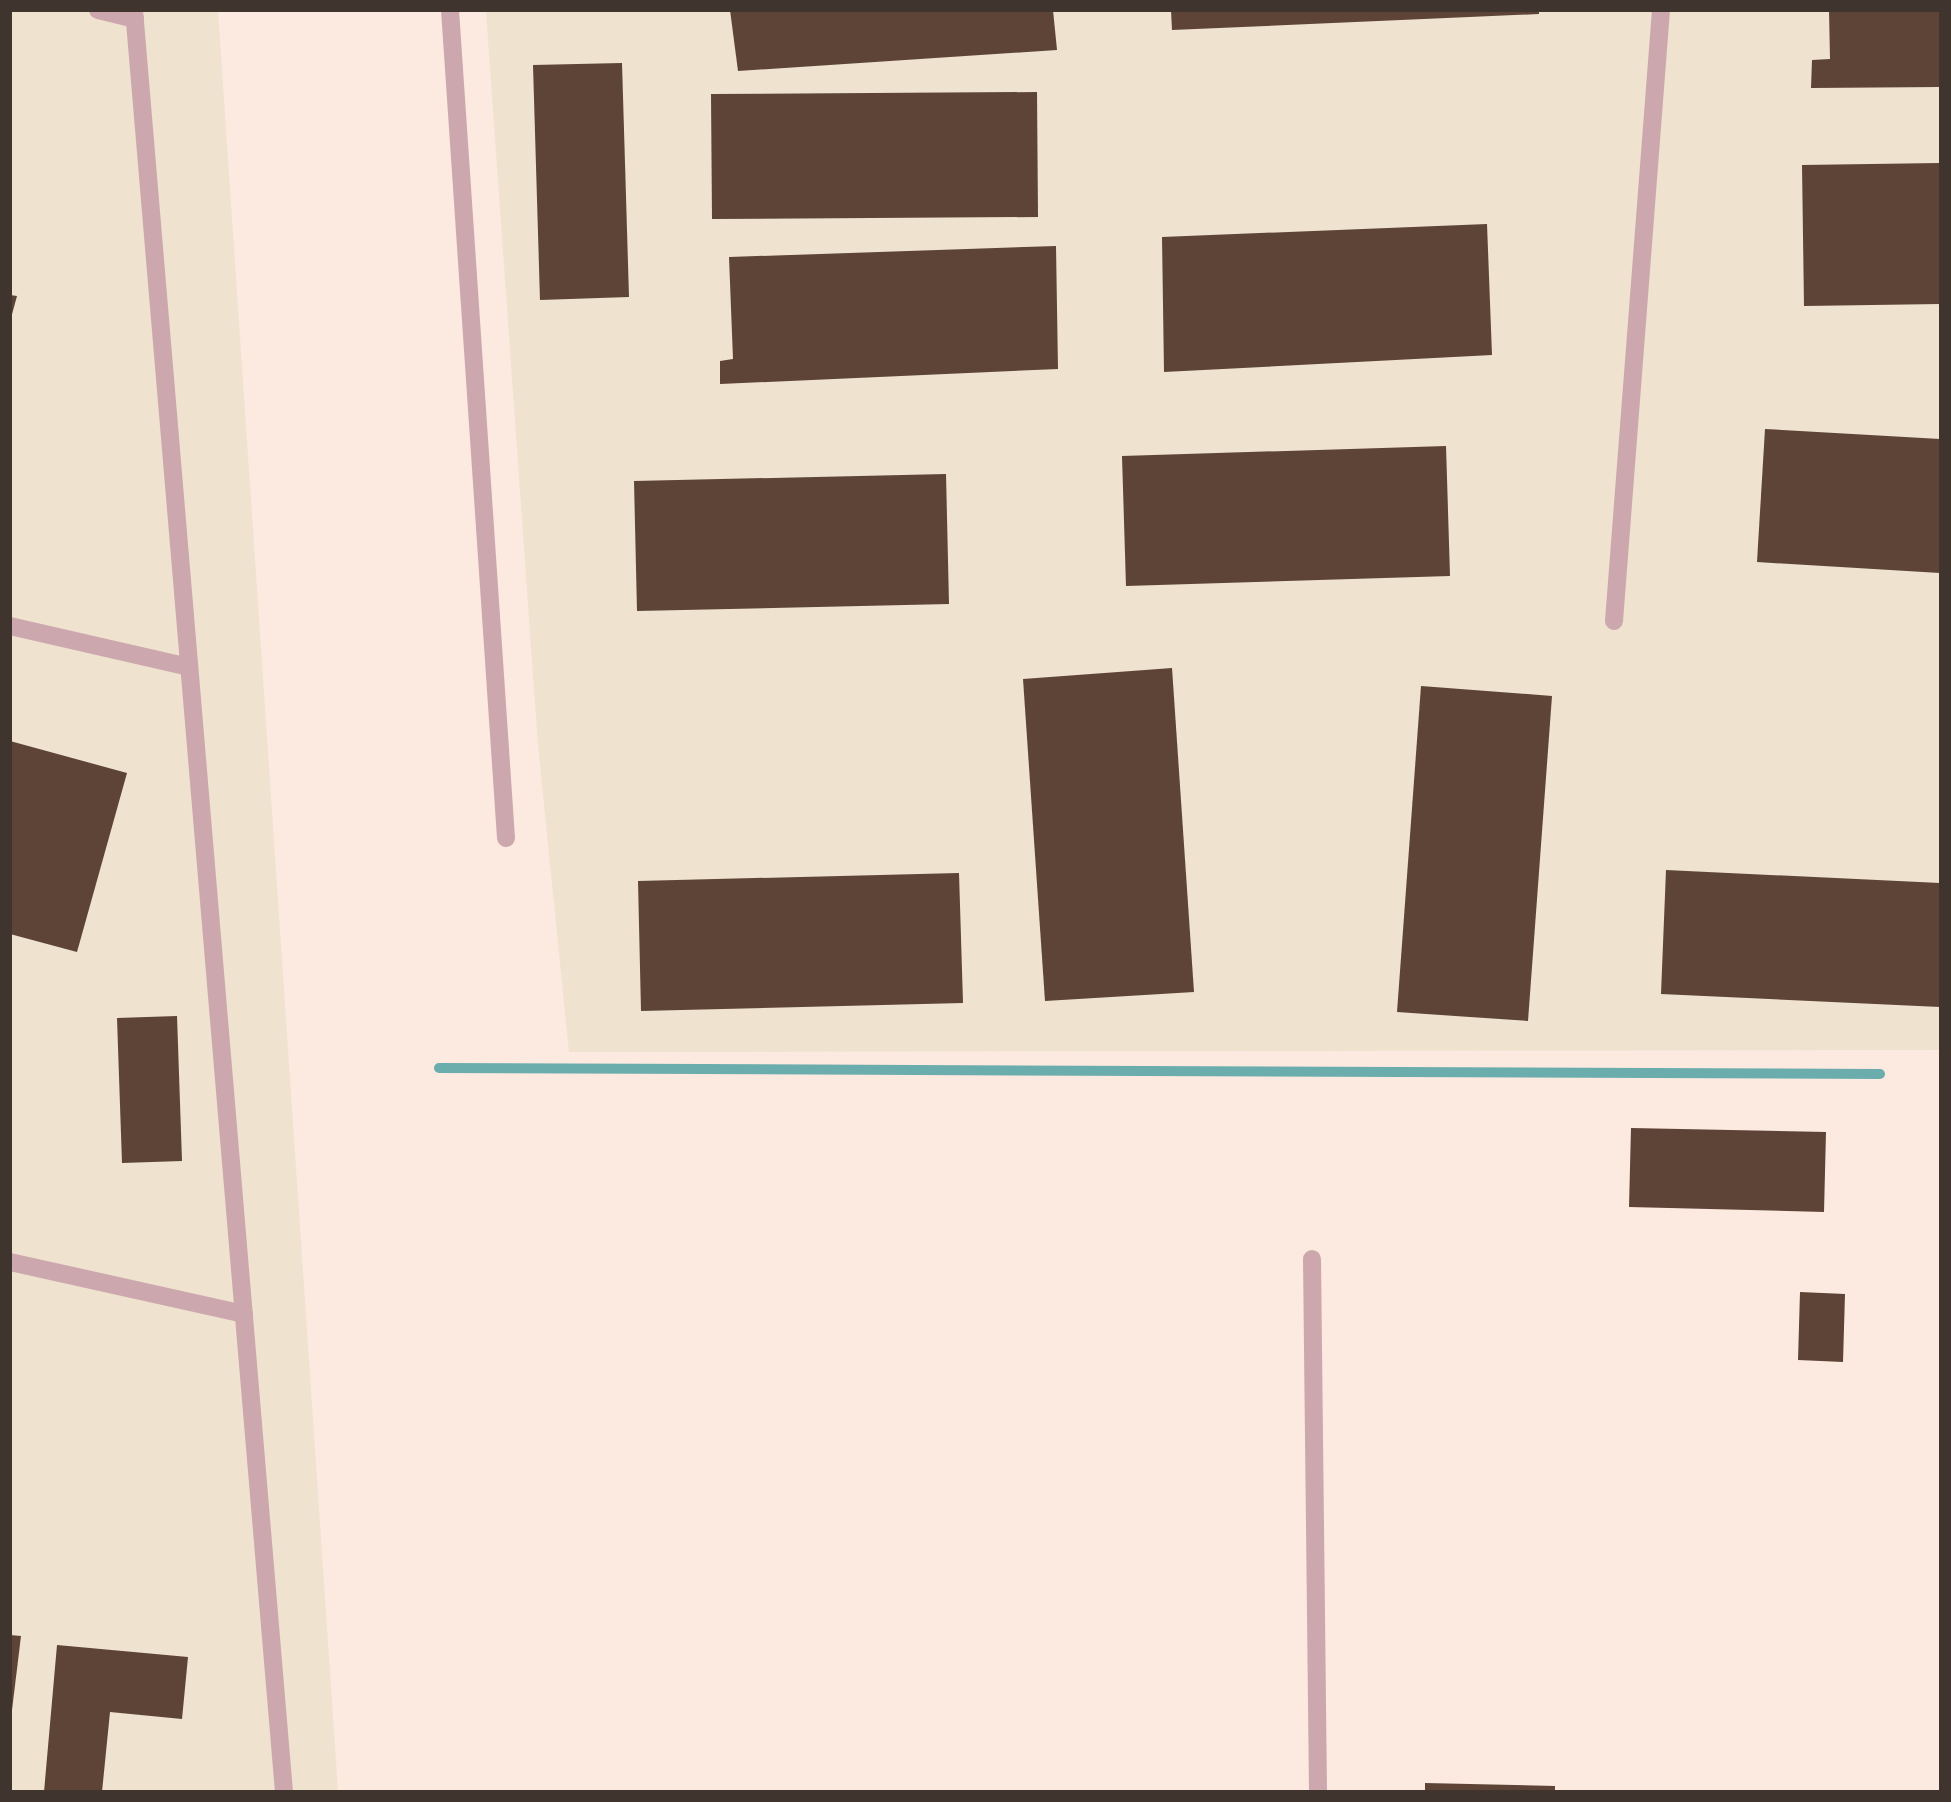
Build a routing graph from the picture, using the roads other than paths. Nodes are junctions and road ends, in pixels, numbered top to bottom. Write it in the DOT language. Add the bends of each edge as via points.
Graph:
graph roads {
  1 [pos="98,10"];
  2 [pos="450,10"];
  3 [pos="1661,10"];
  4 [pos="135,15"];
  5 [pos="1614,621"];
  6 [pos="10,626"];
  7 [pos="189,667"];
  8 [pos="506,838"];
  9 [pos="1312,1259"];
  10 [pos="10,1263"];
  11 [pos="244,1314"];
  12 [pos="284,1791"];
  13 [pos="1318,1791"];
  1 -- 4 [label="street"];
  2 -- 8 [label="street"];
  3 -- 5 [label="street"];
  4 -- 7 [label="street"];
  6 -- 7 [label="street"];
  7 -- 11 [label="street"];
  9 -- 13 [label="street"];
  10 -- 11 [label="street"];
  11 -- 12 [label="street"];
}
